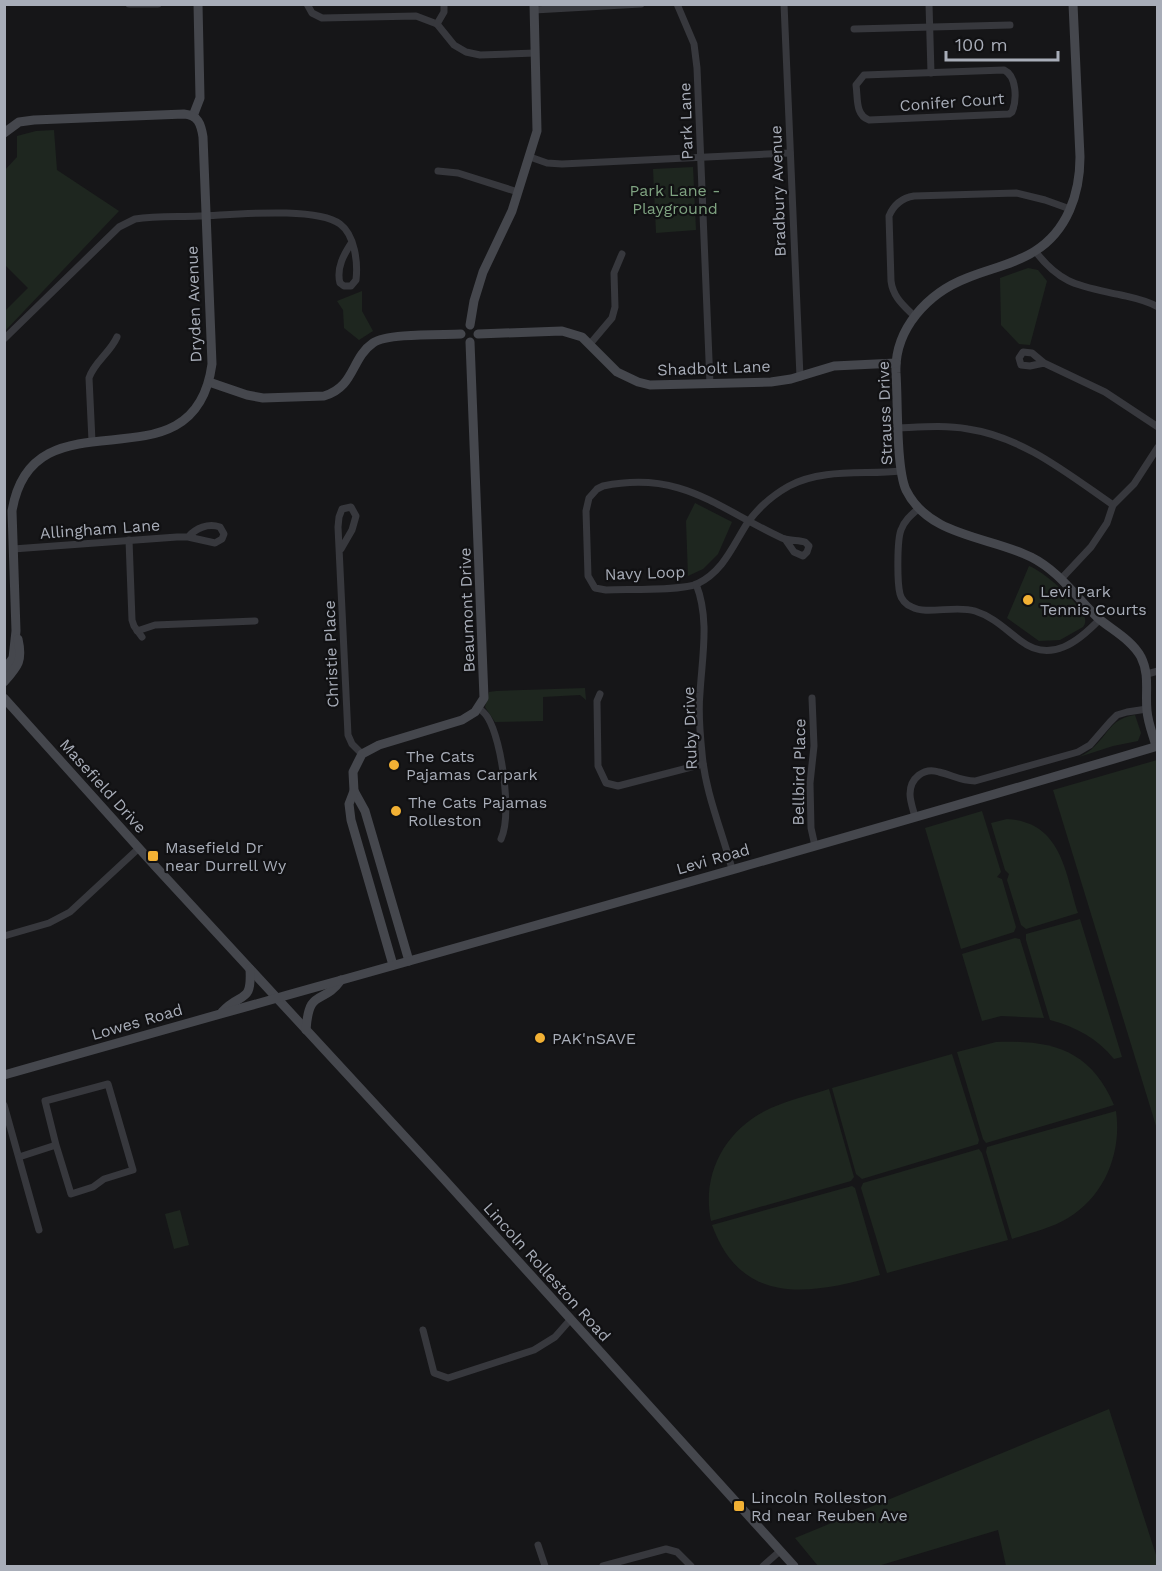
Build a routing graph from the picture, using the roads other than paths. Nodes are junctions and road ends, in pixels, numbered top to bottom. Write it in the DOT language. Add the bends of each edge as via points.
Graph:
graph roads {
  1 [pos="129,4"];
  2 [pos="158,4"];
  3 [pos="198,4"];
  4 [pos="307,4"];
  5 [pos="444,4"];
  6 [pos="640,4"];
  7 [pos="677,4"];
  8 [pos="784,4"];
  9 [pos="928,4"];
  10 [pos="1073,4"];
  11 [pos="534,7"];
  12 [pos="438,24"];
  13 [pos="1010,25"];
  14 [pos="929,27"];
  15 [pos="854,29"];
  16 [pos="535,53"];
  17 [pos="931,73"];
  18 [pos="193,116"];
  19 [pos="4,133"];
  20 [pos="790,153"];
  21 [pos="530,157"];
  22 [pos="701,158"];
  23 [pos="438,171"];
  24 [pos="518,192"];
  25 [pos="1070,209"];
  26 [pos="206,216"];
  27 [pos="351,242"];
  28 [pos="1035,251"];
  29 [pos="622,254"];
  30 [pos="1158,307"];
  31 [pos="914,316"];
  32 [pos="470,325"];
  33 [pos="461,334"];
  34 [pos="478,334"];
  35 [pos="117,337"];
  36 [pos="4,339"];
  37 [pos="470,342"];
  38 [pos="590,344"];
  39 [pos="896,363"];
  40 [pos="1044,363"];
  41 [pos="800,377"];
  42 [pos="209,382"];
  43 [pos="710,384"];
  44 [pos="1158,426"];
  45 [pos="899,428"];
  46 [pos="92,441"];
  47 [pos="1158,447"];
  48 [pos="901,471"];
  49 [pos="1113,505"];
  50 [pos="918,509"];
  51 [pos="750,520"];
  52 [pos="188,537"];
  53 [pos="785,539"];
  54 [pos="129,540"];
  55 [pos="13,549"];
  56 [pos="340,549"];
  57 [pos="1061,579"];
  58 [pos="696,584"];
  59 [pos="1100,620"];
  60 [pos="255,621"];
  61 [pos="16,631"];
  62 [pos="4,670"];
  63 [pos="1158,671"];
  64 [pos="1147,674"];
  65 [pos="4,682"];
  66 [pos="600,694"];
  67 [pos="4,698"];
  68 [pos="812,698"];
  69 [pos="479,708"];
  70 [pos="1147,709"];
  71 [pos="1157,746"];
  72 [pos="362,754"];
  73 [pos="703,764"];
  74 [pos="354,791"];
  75 [pos="915,817"];
  76 [pos="501,839"];
  77 [pos="814,846"];
  78 [pos="139,848"];
  79 [pos="732,869"];
  80 [pos="382,870"];
  81 [pos="367,874"];
  82 [pos="4,936"];
  83 [pos="409,961"];
  84 [pos="393,965"];
  85 [pos="250,969"];
  86 [pos="341,980"];
  87 [pos="277,998"];
  88 [pos="220,1013"];
  89 [pos="306,1030"];
  90 [pos="4,1075"];
  91 [pos="4,1105"];
  92 [pos="56,1145"];
  93 [pos="19,1156"];
  94 [pos="39,1230"];
  95 [pos="570,1320"];
  96 [pos="423,1330"];
  97 [pos="538,1545"];
  98 [pos="780,1551"];
  99 [pos="545,1566"];
  100 [pos="603,1566"];
  101 [pos="691,1566"];
  102 [pos="763,1566"];
  103 [pos="794,1566"];
  1 -- 2 [label="street"];
  3 -- 18 [label="street" via="200,98"];
  4 -- 12 [label="street" via="312,13 322,18 416,16"];
  5 -- 12 [label="street"];
  6 -- 11 [label="street"];
  7 -- 22 [label="street, Park Lane" via="696,55"];
  8 -- 20 [label="street, Bradbury Avenue"];
  9 -- 14 [label="street"];
  10 -- 25 [label="street, Strauss Drive" via="1080,168"];
  11 -- 16 [label="street"];
  12 -- 16 [label="street" via="454,45 472,54"];
  13 -- 14 [label="street"];
  14 -- 15 [label="street"];
  14 -- 17 [label="street"];
  16 -- 21 [label="street" via="538,125"];
  17 -- 17 [label="street, Conifer Court" via="1011,73 1012,112 869,120 859,113 856,85 864,75"];
  18 -- 19 [label="street" via="34,120 19,122"];
  18 -- 26 [label="street, Dryden Avenue" via="200,123 203,137"];
  20 -- 22 [label="street"];
  20 -- 41 [label="street, Bradbury Avenue"];
  21 -- 22 [label="street" via="562,164"];
  21 -- 24 [label="street"];
  22 -- 43 [label="street, Park Lane"];
  23 -- 24 [label="street" via="458,173"];
  24 -- 32 [label="street" via="483,272"];
  25 -- 28 [label="street, Strauss Drive" via="1055,233"];
  25 -- 31 [label="street" via="1016,193 914,196 901,200 889,216 891,281 899,301"];
  26 -- 27 [label="street" via="302,214 337,222 347,230"];
  26 -- 36 [label="street" via="140,218 123,224"];
  26 -- 42 [label="street, Dryden Avenue" via="212,364"];
  27 -- 27 [label="street" via="356,280 347,286 340,283 338,274"];
  28 -- 30 [label="street" via="1054,272 1075,285"];
  28 -- 31 [label="street, Strauss Drive" via="954,284 934,296"];
  29 -- 38 [label="street" via="614,273 612,318"];
  31 -- 39 [label="street, Strauss Drive"];
  32 -- 33 [label="street"];
  32 -- 34 [label="street"];
  33 -- 37 [label="street"];
  33 -- 42 [label="street" via="375,341 345,385 324,396 255,398"];
  34 -- 37 [label="street"];
  34 -- 38 [label="street, Shadbolt Lane" via="562,331"];
  35 -- 46 [label="street" via="89,378"];
  37 -- 69 [label="street, Beaumont Drive" via="485,692"];
  38 -- 43 [label="street, Shadbolt Lane" via="617,372 638,382 663,386"];
  39 -- 41 [label="street, Shadbolt Lane" via="835,366"];
  39 -- 45 [label="street, Strauss Drive"];
  40 -- 44 [label="street" via="1105,392"];
  41 -- 43 [label="street, Shadbolt Lane"];
  42 -- 46 [label="street, Dryden Avenue" via="188,417 168,430"];
  45 -- 48 [label="street, Strauss Drive"];
  45 -- 49 [label="street" via="951,427 1000,436 1035,453"];
  46 -- 55 [label="street, Dryden Avenue" via="56,450 27,474 13,506"];
  47 -- 49 [label="street" via="1134,484"];
  48 -- 50 [label="street, Strauss Drive"];
  48 -- 51 [label="street, Navy Loop" via="822,475 798,482 770,498"];
  49 -- 57 [label="street" via="1096,540"];
  50 -- 57 [label="street, Strauss Drive" via="934,522 1032,558"];
  50 -- 59 [label="street" via="904,523 898,543 900,594 912,608 977,611 1024,644 1044,650 1076,643"];
  51 -- 53 [label="street"];
  51 -- 58 [label="street, Navy Loop" via="721,566"];
  51 -- 58 [label="street, Navy Loop" via="694,492 670,485 609,485 593,493 586,511 588,576 595,588"];
  52 -- 52 [label="street, Allingham Lane" via="211,525 220,527 224,534 215,543"];
  52 -- 54 [label="street, Allingham Lane"];
  54 -- 55 [label="street, Allingham Lane"];
  54 -- 60 [label="street" via="132,620 139,634 155,625"];
  55 -- 61 [label="street, Dryden Avenue"];
  56 -- 56 [label="street, Christie Place" via="339,517 342,509 351,507 355,512 354,523"];
  56 -- 72 [label="street, Christie Place" via="348,735"];
  57 -- 59 [label="street, Strauss Drive"];
  58 -- 73 [label="street, Ruby Drive" via="705,652 700,696"];
  59 -- 64 [label="street, Strauss Drive" via="1136,650"];
  61 -- 62 [label="street, Dryden Avenue" via="13,658"];
  61 -- 65 [label="street, Dryden Avenue" via="20,663"];
  63 -- 64 [label="street"];
  64 -- 70 [label="street, Strauss Drive"];
  66 -- 73 [label="street" via="597,766 606,783 618,786"];
  67 -- 78 [label="street, Masefield Drive"];
  68 -- 77 [label="street, Bellbird Place" via="814,746 810,783"];
  69 -- 72 [label="street" via="462,720 379,744"];
  69 -- 76 [label="street" via="492,726 503,767 506,824"];
  70 -- 71 [label="street, Strauss Drive"];
  70 -- 75 [label="street" via="1117,716 1090,745 1066,756 975,781 938,771 922,773 910,788"];
  71 -- 75 [label="street, Levi Road"];
  72 -- 74 [label="street" via="353,772"];
  73 -- 79 [label="street, Ruby Drive"];
  74 -- 80 [label="street" via="365,811"];
  74 -- 81 [label="street" via="349,811"];
  75 -- 77 [label="street, Levi Road"];
  77 -- 79 [label="street, Levi Road"];
  78 -- 82 [label="street" via="70,912 49,923"];
  78 -- 85 [label="street, Masefield Drive"];
  79 -- 83 [label="street, Levi Road"];
  80 -- 81 [label="street"];
  80 -- 83 [label="street"];
  81 -- 84 [label="street"];
  83 -- 84 [label="street, Levi Road"];
  84 -- 86 [label="street, Levi Road"];
  85 -- 87 [label="street, Masefield Drive"];
  85 -- 88 [label="street" via="251,986 246,996 231,1002"];
  86 -- 87 [label="street, Levi Road"];
  86 -- 89 [label="street" via="333,991 313,1001"];
  87 -- 88 [label="street, Lowes Road"];
  87 -- 89 [label="street, Lincoln Rolleston Road"];
  88 -- 90 [label="street, Lowes Road"];
  89 -- 95 [label="street, Lincoln Rolleston Road"];
  91 -- 93 [label="street"];
  92 -- 92 [label="street" via="45,1101 108,1084 133,1170 70,1194"];
  92 -- 93 [label="street"];
  93 -- 94 [label="street"];
  95 -- 96 [label="street" via="555,1337 534,1350 448,1378 434,1373"];
  95 -- 98 [label="street, Lincoln Rolleston Road"];
  97 -- 99 [label="street"];
  98 -- 102 [label="street"];
  98 -- 103 [label="street, Lincoln Rolleston Road"];
  100 -- 101 [label="street" via="666,1549 677,1552"];
}
